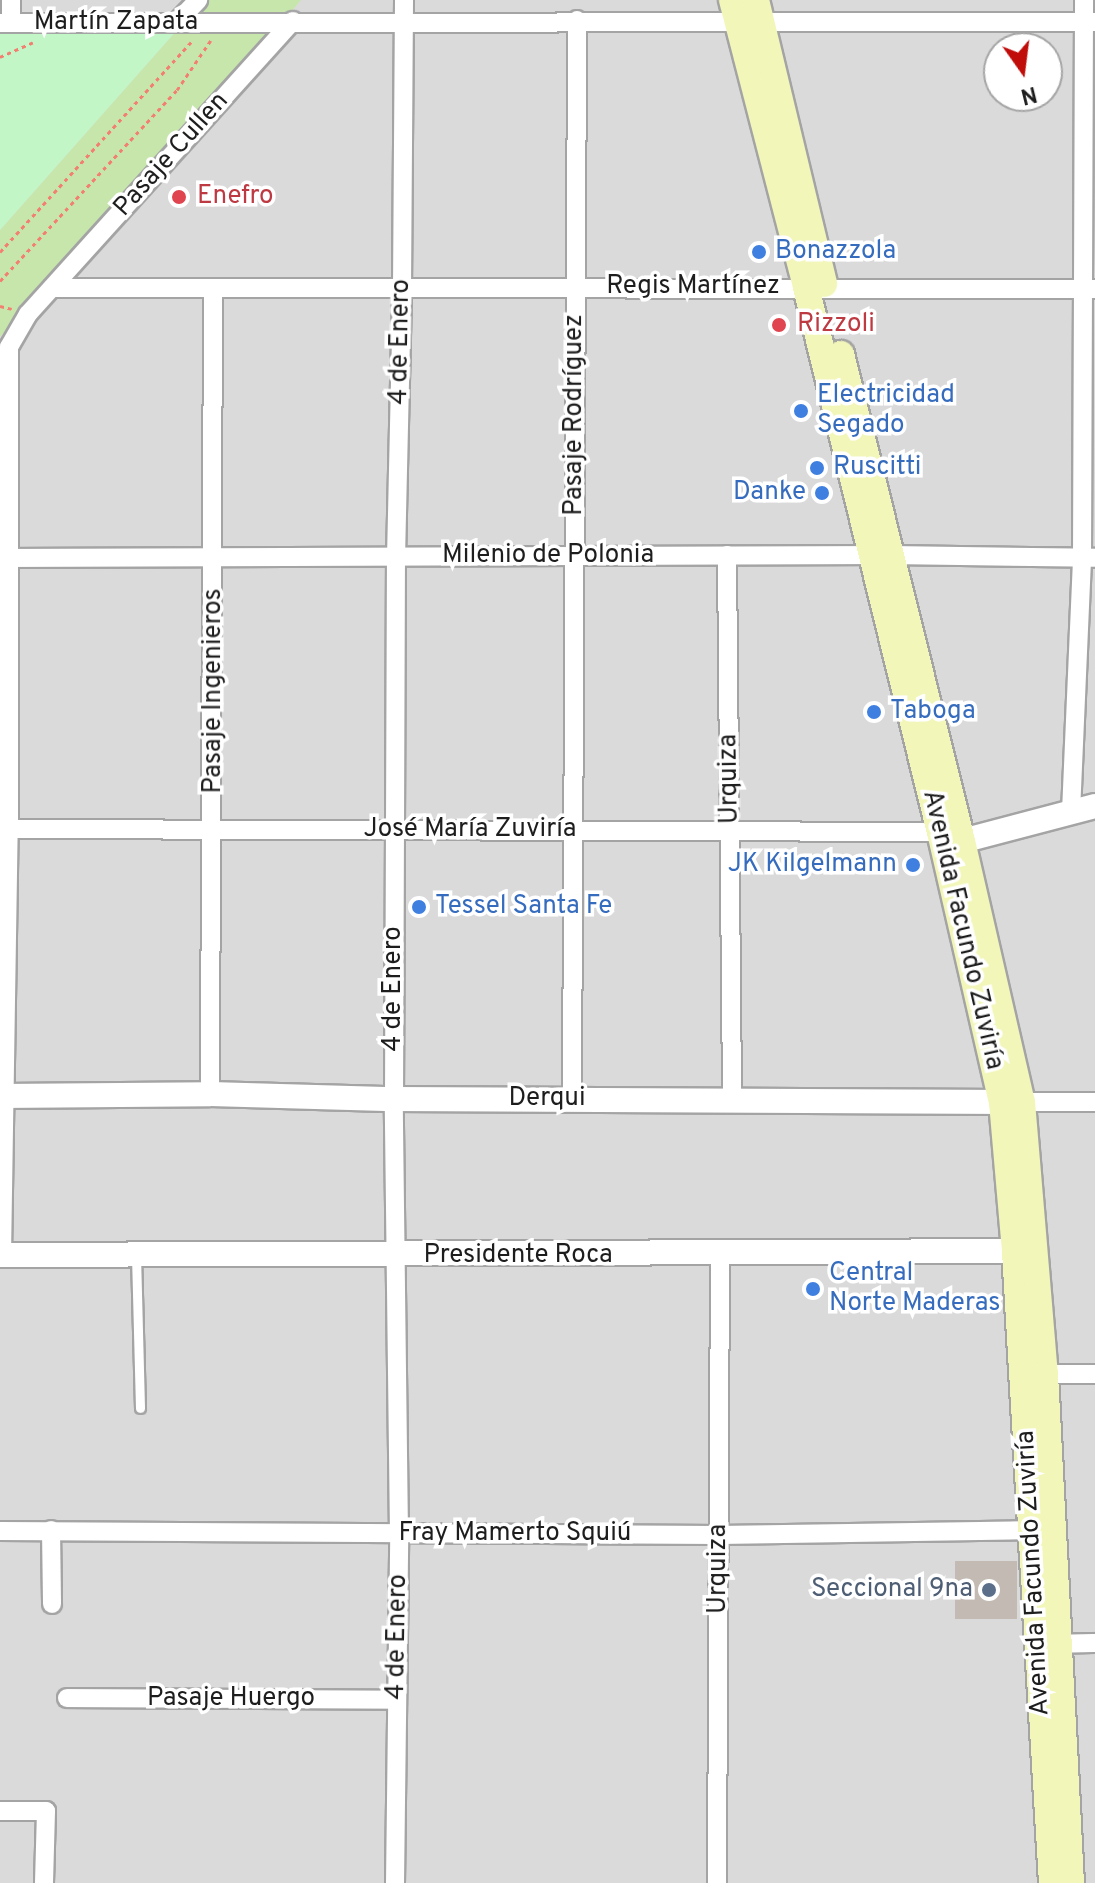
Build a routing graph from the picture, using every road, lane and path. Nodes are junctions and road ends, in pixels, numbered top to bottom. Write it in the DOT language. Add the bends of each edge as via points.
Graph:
graph roads {
  1 [pos="11,0"];
  2 [pos="198,0"];
  3 [pos="404,0"];
  4 [pos="1084,0"];
  5 [pos="746,11"];
  6 [pos="577,20"];
  7 [pos="293,21"];
  8 [pos="403,21"];
  9 [pos="211,22"];
  10 [pos="1089,22"];
  11 [pos="7,29"];
  12 [pos="178,31"];
  13 [pos="194,38"];
  14 [pos="47,41"];
  15 [pos="33,42"];
  16 [pos="0,57"];
  17 [pos="0,252"];
  18 [pos="0,281"];
  19 [pos="815,286"];
  20 [pos="575,287"];
  21 [pos="52,288"];
  22 [pos="213,288"];
  23 [pos="402,288"];
  24 [pos="1088,289"];
  25 [pos="727,555"];
  26 [pos="880,555"];
  27 [pos="575,556"];
  28 [pos="5,558"];
  29 [pos="396,558"];
  30 [pos="1088,558"];
  31 [pos="214,559"];
  32 [pos="1095,806"];
  33 [pos="1071,812"];
  34 [pos="4,828"];
  35 [pos="213,829"];
  36 [pos="395,829"];
  37 [pos="576,830"];
  38 [pos="731,831"];
  39 [pos="951,836"];
  40 [pos="210,1094"];
  41 [pos="2,1096"];
  42 [pos="572,1098"];
  43 [pos="394,1099"];
  44 [pos="732,1099"];
  45 [pos="1012,1102"];
  46 [pos="1095,1102"];
  47 [pos="1026,1251"];
  48 [pos="1,1255"];
  49 [pos="136,1255"];
  50 [pos="720,1255"];
  51 [pos="396,1256"];
  52 [pos="1045,1374"];
  53 [pos="1095,1374"];
  54 [pos="140,1408"];
  55 [pos="51,1530"];
  56 [pos="1031,1530"];
  57 [pos="0,1531"];
  58 [pos="399,1534"];
  59 [pos="719,1535"];
  60 [pos="52,1604"];
  61 [pos="1095,1643"];
  62 [pos="1050,1644"];
  63 [pos="67,1698"];
  64 [pos="396,1700"];
  65 [pos="0,1811"];
  66 [pos="44,1883"];
  67 [pos="395,1883"];
  68 [pos="717,1883"];
  69 [pos="1052,1883"];
  70 [pos="1071,1883"];
  1 -- 11 [label="street"];
  2 -- 12 [label="street"];
  3 -- 8 [label="street, 4 de Enero"];
  4 -- 10 [label="street"];
  5 -- 6 [label="street, Martín Zapata"];
  5 -- 10 [label="street, Martín Zapata"];
  5 -- 19 [label="main road, Avenida Facundo Zuviría"];
  6 -- 8 [label="street, Martín Zapata"];
  6 -- 20 [label="street, Pasaje Rodríguez"];
  7 -- 8 [label="street, Martín Zapata"];
  7 -- 9 [label="street, Martín Zapata"];
  7 -- 21 [label="street, Pasaje Cullen"];
  8 -- 23 [label="street, 4 de Enero"];
  9 -- 12 [label="street, Martín Zapata"];
  9 -- 13 [label="path"];
  10 -- 24 [label="street"];
  11 -- 12 [label="street, Martín Zapata"];
  11 -- 15 [label="path"];
  12 -- 13 [label="path"];
  13 -- 17 [label="path"];
  13 -- 18 [label="path" via="213,37 177,90"];
  14 -- 15 [label="path"];
  15 -- 16 [label="path"];
  19 -- 20 [label="street, Regis Martínez"];
  19 -- 24 [label="street, Regis Martínez"];
  19 -- 26 [label="main road, Avenida Facundo Zuviría"];
  20 -- 23 [label="street, Regis Martínez"];
  20 -- 27 [label="street, Pasaje Rodríguez"];
  21 -- 22 [label="street, Regis Martínez"];
  21 -- 28 [label="street, Pasaje Cullen" via="18,327 9,347"];
  22 -- 23 [label="street, Regis Martínez"];
  22 -- 31 [label="street, Pasaje Ingenieros"];
  23 -- 29 [label="street, 4 de Enero"];
  24 -- 30 [label="street"];
  25 -- 26 [label="street, Milenio de Polonia"];
  25 -- 27 [label="street, Milenio de Polonia"];
  25 -- 38 [label="street, Urquiza"];
  26 -- 30 [label="street, Milenio de Polonia"];
  26 -- 39 [label="main road, Avenida Facundo Zuviría"];
  27 -- 29 [label="street, Milenio de Polonia"];
  27 -- 37 [label="street, Pasaje Rodríguez"];
  28 -- 31 [label="street, Milenio de Polonia"];
  28 -- 34 [label="street, Pasaje Cullen"];
  29 -- 31 [label="street, Milenio de Polonia"];
  29 -- 36 [label="street, 4 de Enero"];
  30 -- 33 [label="street"];
  31 -- 35 [label="street, Pasaje Ingenieros"];
  32 -- 33 [label="street"];
  33 -- 39 [label="street"];
  34 -- 35 [label="street, José María Zuviría"];
  34 -- 41 [label="street, Pasaje Cullen"];
  35 -- 36 [label="street, José María Zuviría"];
  35 -- 40 [label="street, Pasaje Ingenieros"];
  36 -- 37 [label="street, José María Zuviría"];
  36 -- 43 [label="street, 4 de Enero"];
  37 -- 38 [label="street, José María Zuviría"];
  37 -- 42 [label="street, Pasaje Rodríguez"];
  38 -- 39 [label="street, José María Zuviría"];
  38 -- 44 [label="street, Urquiza"];
  39 -- 45 [label="main road, Avenida Facundo Zuviría"];
  40 -- 41 [label="street, Derqui"];
  40 -- 43 [label="street, Derqui"];
  41 -- 48 [label="street, Pasaje Cullen"];
  42 -- 43 [label="street, Derqui"];
  42 -- 44 [label="street, Derqui"];
  43 -- 51 [label="street, 4 de Enero"];
  44 -- 45 [label="street, Derqui"];
  45 -- 46 [label="street, Derqui"];
  45 -- 47 [label="main road, Avenida Facundo Zuviría"];
  47 -- 50 [label="street, Presidente Roca"];
  47 -- 52 [label="main road, Avenida Facundo Zuviría"];
  47 -- 56 [label="main road, Avenida Facundo Zuviría"];
  48 -- 49 [label="street, Presidente Roca"];
  49 -- 51 [label="street, Presidente Roca"];
  49 -- 54 [label="lane"];
  50 -- 51 [label="street, Presidente Roca"];
  50 -- 59 [label="street, Urquiza"];
  51 -- 58 [label="street, 4 de Enero"];
  52 -- 53 [label="street"];
  52 -- 62 [label="main road, Avenida Facundo Zuviría"];
  55 -- 57 [label="street, Fray Mamerto Squiú"];
  55 -- 58 [label="street, Fray Mamerto Squiú"];
  55 -- 60 [label="street"];
  56 -- 59 [label="street, Fray Mamerto Squiú"];
  56 -- 62 [label="main road, Avenida Facundo Zuviría"];
  58 -- 59 [label="street, Fray Mamerto Squiú"];
  58 -- 64 [label="street, 4 de Enero"];
  59 -- 68 [label="street, Urquiza"];
  61 -- 62 [label="street"];
  62 -- 69 [label="main road, Avenida Facundo Zuviría"];
  62 -- 70 [label="main road, Avenida Facundo Zuviría"];
  63 -- 64 [label="street, Pasaje Huergo"];
  64 -- 67 [label="street, 4 de Enero"];
  65 -- 66 [label="street" via="46,1811"];
}
